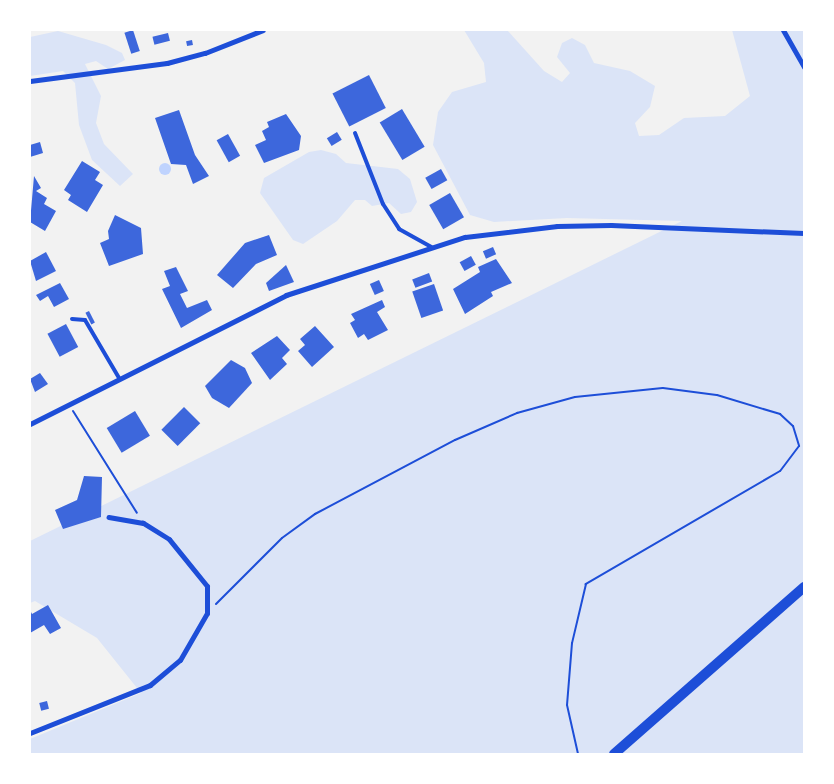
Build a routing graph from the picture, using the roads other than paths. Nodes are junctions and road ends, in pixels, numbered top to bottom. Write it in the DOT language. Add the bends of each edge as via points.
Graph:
graph roads {
  1 [pos="263,30"];
  2 [pos="783,30"];
  3 [pos="804,68"];
  4 [pos="30,81"];
  5 [pos="355,133"];
  6 [pos="804,233"];
  7 [pos="431,247"];
  8 [pos="72,319"];
  9 [pos="119,378"];
  10 [pos="30,424"];
  11 [pos="109,517"];
  12 [pos="804,588"];
  13 [pos="30,733"];
  14 [pos="614,754"];
  1 -- 4 [label="street" via="213,50 167,62"];
  2 -- 3 [label="street"];
  5 -- 7 [label="lane" via="384,204 399,229"];
  6 -- 7 [label="street" via="557,226 499,231"];
  7 -- 9 [label="street" via="286,295"];
  8 -- 9 [label="lane" via="85,320"];
  9 -- 10 [label="street"];
  11 -- 13 [label="street" via="143,523 169,539 200,573 209,592 207,613 180,660 150,685"];
  12 -- 14 [label="main road"];
}
